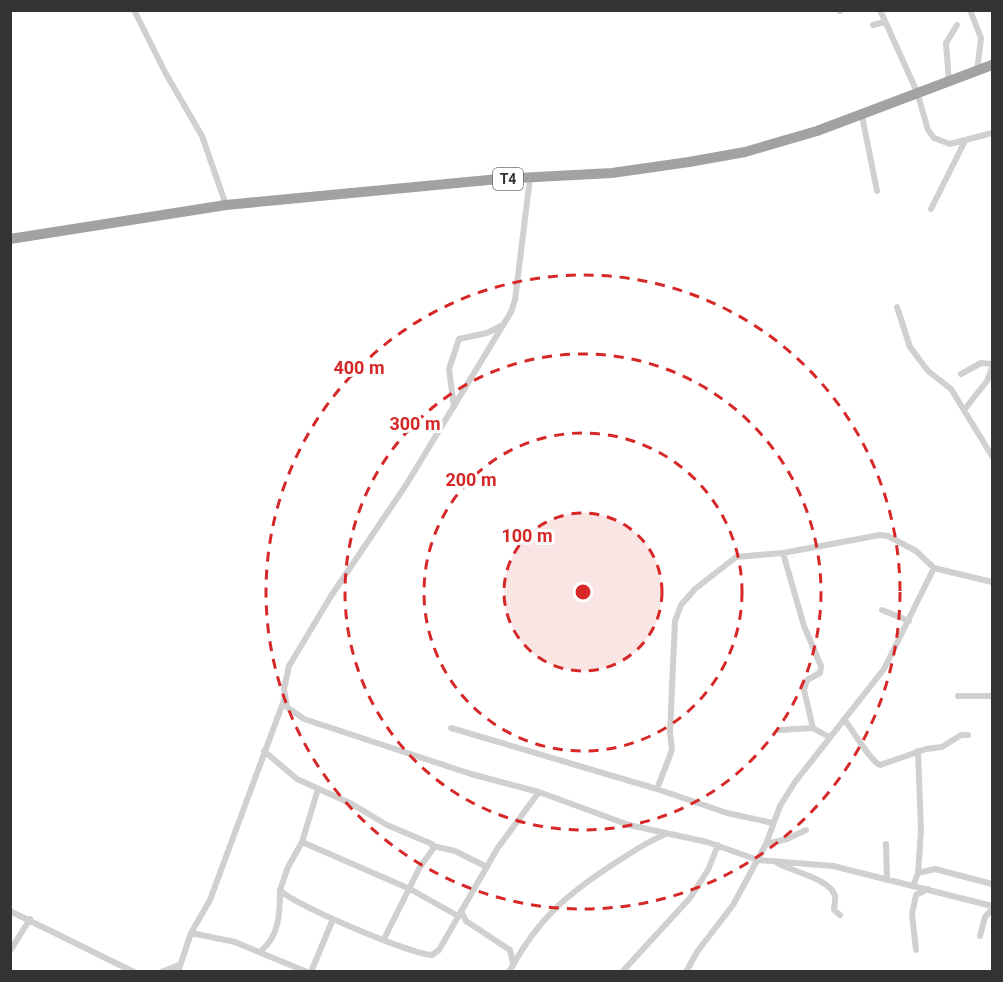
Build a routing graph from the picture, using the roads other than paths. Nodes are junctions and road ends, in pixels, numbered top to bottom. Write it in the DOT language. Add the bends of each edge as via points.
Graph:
graph roads {
  1 [pos="134,10"];
  2 [pos="880,10"];
  3 [pos="970,10"];
  4 [pos="885,22"];
  5 [pos="957,25"];
  6 [pos="873,26"];
  7 [pos="993,65"];
  8 [pos="977,71"];
  9 [pos="949,82"];
  10 [pos="917,93"];
  11 [pos="862,116"];
  12 [pos="993,133"];
  13 [pos="964,141"];
  14 [pos="530,178"];
  15 [pos="877,191"];
  16 [pos="226,205"];
  17 [pos="931,209"];
  18 [pos="10,239"];
  19 [pos="897,307"];
  20 [pos="504,324"];
  21 [pos="993,364"];
  22 [pos="993,369"];
  23 [pos="961,374"];
  24 [pos="454,407"];
  25 [pos="964,410"];
  26 [pos="993,456"];
  27 [pos="783,553"];
  28 [pos="934,568"];
  29 [pos="993,582"];
  30 [pos="882,610"];
  31 [pos="909,621"];
  32 [pos="958,696"];
  33 [pos="993,696"];
  34 [pos="284,699"];
  35 [pos="843,719"];
  36 [pos="451,728"];
  37 [pos="813,728"];
  38 [pos="779,730"];
  39 [pos="968,735"];
  40 [pos="829,736"];
  41 [pos="918,751"];
  42 [pos="264,752"];
  43 [pos="909,754"];
  44 [pos="919,762"];
  45 [pos="318,789"];
  46 [pos="657,789"];
  47 [pos="539,792"];
  48 [pos="773,823"];
  49 [pos="806,830"];
  50 [pos="666,834"];
  51 [pos="302,842"];
  52 [pos="766,844"];
  53 [pos="886,844"];
  54 [pos="718,845"];
  55 [pos="433,846"];
  56 [pos="758,860"];
  57 [pos="774,862"];
  58 [pos="487,867"];
  59 [pos="918,873"];
  60 [pos="886,880"];
  61 [pos="993,884"];
  62 [pos="913,886"];
  63 [pos="410,889"];
  64 [pos="929,889"];
  65 [pos="280,890"];
  66 [pos="993,908"];
  67 [pos="10,911"];
  68 [pos="460,913"];
  69 [pos="840,915"];
  70 [pos="30,919"];
  71 [pos="333,919"];
  72 [pos="466,921"];
  73 [pos="453,926"];
  74 [pos="191,933"];
  75 [pos="980,936"];
  76 [pos="384,939"];
  77 [pos="522,945"];
  78 [pos="510,950"];
  79 [pos="916,950"];
  80 [pos="10,951"];
  81 [pos="261,951"];
  82 [pos="179,968"];
  83 [pos="511,968"];
  84 [pos="134,972"];
  85 [pos="161,972"];
  86 [pos="309,972"];
  87 [pos="622,972"];
  88 [pos="686,972"];
  1 -- 16 [label="street" via="202,136"];
  2 -- 4 [label="street"];
  3 -- 8 [label="street" via="981,38"];
  4 -- 6 [label="street"];
  4 -- 10 [label="street"];
  5 -- 9 [label="street" via="946,44"];
  7 -- 8 [label="highway, T4"];
  8 -- 9 [label="highway, T4"];
  9 -- 10 [label="highway, T4"];
  10 -- 11 [label="highway, T4"];
  10 -- 13 [label="street" via="933,138 950,144"];
  11 -- 14 [label="highway, T4" via="745,152 612,173"];
  11 -- 15 [label="street"];
  12 -- 13 [label="street"];
  13 -- 17 [label="street"];
  14 -- 16 [label="highway, T4"];
  14 -- 20 [label="street" via="515,300"];
  16 -- 18 [label="highway, T4"];
  19 -- 25 [label="street" via="910,346 928,371 951,389"];
  20 -- 24 [label="street"];
  20 -- 24 [label="street" via="487,333 459,339 449,369"];
  21 -- 23 [label="street" via="981,363"];
  22 -- 25 [label="street"];
  24 -- 34 [label="street" via="289,666"];
  25 -- 26 [label="street"];
  27 -- 28 [label="street" via="888,536 916,551"];
  27 -- 37 [label="street" via="804,626 821,666 820,673 807,680 804,690"];
  27 -- 46 [label="street" via="736,557 681,605 672,636 672,750"];
  28 -- 29 [label="street"];
  28 -- 31 [label="street"];
  30 -- 31 [label="street"];
  31 -- 35 [label="street" via="884,669"];
  32 -- 33 [label="street"];
  34 -- 42 [label="street"];
  34 -- 47 [label="street" via="287,707 304,719"];
  35 -- 40 [label="street"];
  35 -- 43 [label="street" via="875,763 886,764"];
  36 -- 46 [label="street"];
  37 -- 38 [label="street"];
  37 -- 40 [label="street"];
  39 -- 41 [label="street" via="942,747"];
  40 -- 48 [label="street" via="791,788"];
  41 -- 43 [label="street"];
  41 -- 44 [label="street"];
  42 -- 45 [label="street" via="286,771"];
  42 -- 74 [label="street" via="210,900"];
  43 -- 44 [label="street"];
  44 -- 59 [label="street"];
  45 -- 51 [label="street"];
  45 -- 55 [label="street"];
  46 -- 48 [label="street" via="727,813"];
  47 -- 50 [label="street" via="614,821"];
  47 -- 58 [label="street"];
  48 -- 52 [label="street"];
  49 -- 52 [label="street"];
  50 -- 54 [label="street"];
  50 -- 77 [label="street" via="587,880"];
  51 -- 63 [label="street"];
  51 -- 65 [label="street"];
  52 -- 56 [label="street"];
  53 -- 60 [label="street"];
  54 -- 56 [label="street"];
  54 -- 87 [label="street" via="690,898"];
  55 -- 58 [label="street"];
  55 -- 63 [label="street"];
  56 -- 57 [label="street"];
  56 -- 88 [label="street" via="733,905"];
  57 -- 60 [label="street" via="833,866"];
  57 -- 69 [label="street" via="828,887 836,898 834,910"];
  58 -- 68 [label="street"];
  59 -- 61 [label="street" via="934,869"];
  59 -- 62 [label="street"];
  60 -- 62 [label="street"];
  62 -- 64 [label="street"];
  63 -- 68 [label="street"];
  63 -- 76 [label="street"];
  64 -- 66 [label="street"];
  64 -- 79 [label="street" via="916,895 913,903"];
  65 -- 71 [label="street" via="290,899"];
  65 -- 81 [label="street" via="278,924"];
  66 -- 75 [label="street" via="985,917"];
  67 -- 70 [label="street"];
  68 -- 72 [label="street"];
  68 -- 73 [label="street"];
  70 -- 80 [label="street"];
  70 -- 84 [label="street"];
  71 -- 76 [label="street"];
  71 -- 86 [label="street"];
  72 -- 73 [label="street"];
  72 -- 78 [label="street"];
  73 -- 76 [label="street" via="440,950 432,955"];
  74 -- 81 [label="street"];
  74 -- 82 [label="street"];
  77 -- 78 [label="street"];
  77 -- 83 [label="street"];
  78 -- 83 [label="street"];
  81 -- 86 [label="street"];
  82 -- 85 [label="street"];
}
